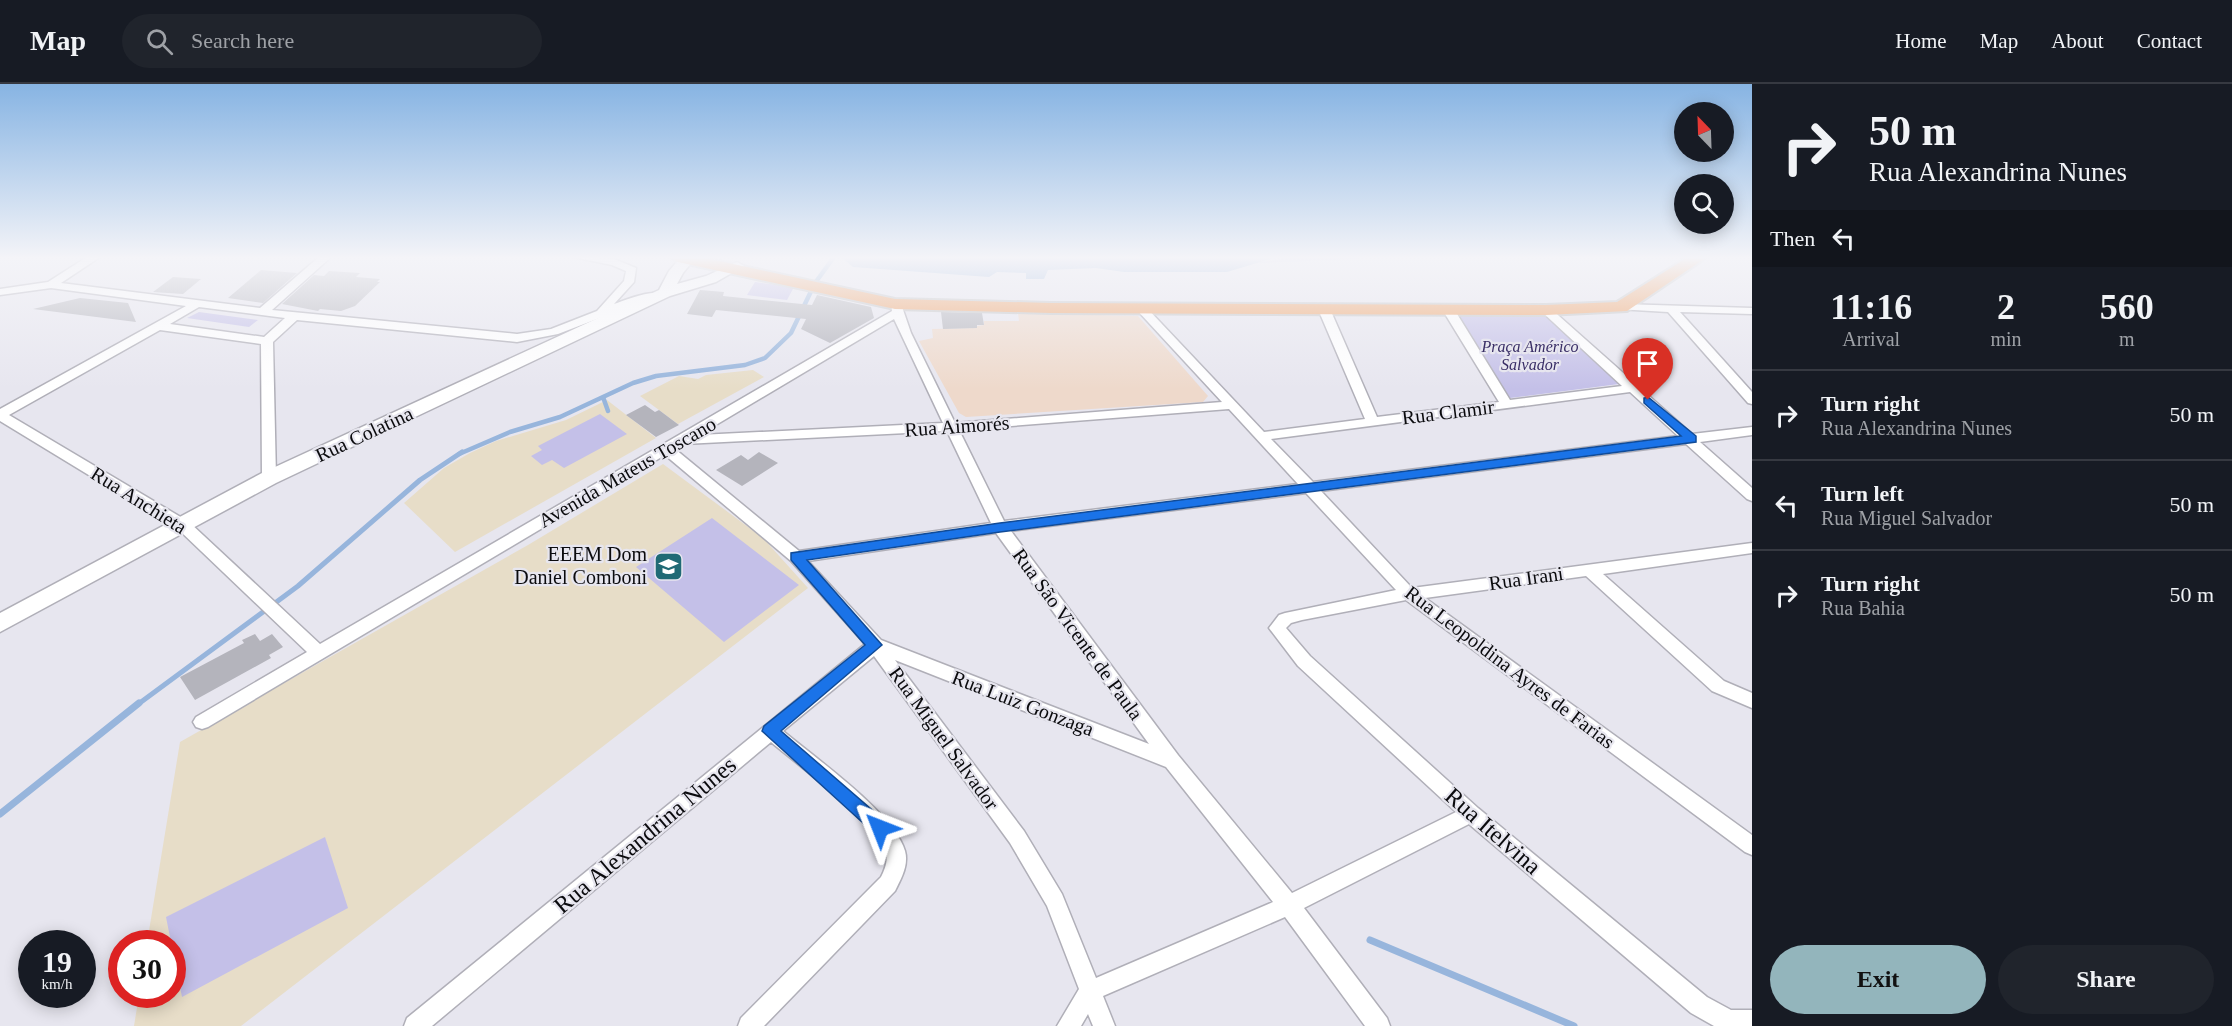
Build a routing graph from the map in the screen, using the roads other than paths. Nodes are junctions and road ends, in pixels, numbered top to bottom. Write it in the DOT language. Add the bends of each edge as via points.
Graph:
graph roads {
  1 [pos="174,301"];
  2 [pos="276,301"];
  3 [pos="611,301"];
  4 [pos="631,301"];
  5 [pos="648,301"];
  6 [pos="868,301"];
  7 [pos="1632,301"];
  8 [pos="197,304"];
  9 [pos="1140,307"];
  10 [pos="1621,308"];
  11 [pos="896,309"];
  12 [pos="1324,309"];
  13 [pos="1448,309"];
  14 [pos="1546,310"];
  15 [pos="1672,310"];
  16 [pos="1752,311"];
  17 [pos="263,312"];
  18 [pos="599,314"];
  19 [pos="294,316"];
  20 [pos="159,326"];
  21 [pos="267,341"];
  22 [pos="1634,388"];
  23 [pos="1752,400"];
  24 [pos="1233,405"];
  25 [pos="1507,405"];
  26 [pos="0,414"];
  27 [pos="1373,422"];
  28 [pos="951,427"];
  29 [pos="1752,431"];
  30 [pos="1262,436"];
  31 [pos="1692,439"];
  32 [pos="673,445"];
  33 [pos="269,478"];
  34 [pos="1312,488"];
  35 [pos="1752,496"];
  36 [pos="184,526"];
  37 [pos="1000,527"];
  38 [pos="1752,548"];
  39 [pos="796,556"];
  40 [pos="1588,569"];
  41 [pos="1409,594"];
  42 [pos="1302,614"];
  43 [pos="0,623"];
  44 [pos="875,645"];
  45 [pos="318,652"];
  46 [pos="1752,701"];
  47 [pos="202,722"];
  48 [pos="770,731"];
  49 [pos="1172,761"];
  50 [pos="1471,814"];
  51 [pos="1752,846"];
  52 [pos="1289,905"];
  53 [pos="1090,992"];
  54 [pos="1752,1021"];
  55 [pos="415,1026"];
  56 [pos="749,1026"];
  57 [pos="1068,1026"];
  58 [pos="1104,1026"];
  59 [pos="1379,1026"];
  1 -- 8 [label="street"];
  2 -- 17 [label="street"];
  3 -- 18 [label="street"];
  4 -- 18 [label="street"];
  5 -- 33 [label="main road, Rua Colatina"];
  6 -- 11 [label="main road"];
  7 -- 10 [label="main road"];
  8 -- 17 [label="street"];
  8 -- 20 [label="street"];
  9 -- 11 [label="main road"];
  9 -- 12 [label="main road"];
  9 -- 24 [label="street, Rua Leopoldina Ayres de Farias"];
  10 -- 14 [label="main road"];
  10 -- 15 [label="street"];
  11 -- 28 [label="street, Rua São Vicente de Paula"];
  11 -- 32 [label="street, Avenida Mateus Toscano"];
  12 -- 13 [label="main road"];
  12 -- 27 [label="street"];
  13 -- 14 [label="main road"];
  13 -- 25 [label="street"];
  14 -- 22 [label="street"];
  15 -- 16 [label="street"];
  15 -- 23 [label="street"];
  17 -- 19 [label="street"];
  18 -- 19 [label="street" via="550,335 518,339"];
  19 -- 21 [label="street"];
  20 -- 21 [label="street"];
  20 -- 26 [label="street"];
  21 -- 33 [label="street"];
  22 -- 25 [label="street, Rua Clamir"];
  22 -- 31 [label="street"];
  24 -- 28 [label="street, Rua Aimorés"];
  24 -- 30 [label="street, Rua Leopoldina Ayres de Farias"];
  25 -- 27 [label="street, Rua Clamir"];
  26 -- 36 [label="street, Rua Anchieta"];
  27 -- 30 [label="street, Rua Clamir"];
  28 -- 32 [label="street, Rua Aimorés"];
  28 -- 37 [label="street, Rua São Vicente de Paula"];
  29 -- 31 [label="street"];
  30 -- 34 [label="street, Rua Leopoldina Ayres de Farias"];
  31 -- 34 [label="street"];
  31 -- 35 [label="street"];
  32 -- 39 [label="street, Rua Miguel Salvador"];
  32 -- 45 [label="street, Avenida Mateus Toscano"];
  33 -- 36 [label="main road, Rua Colatina"];
  34 -- 37 [label="street"];
  34 -- 41 [label="street, Rua Leopoldina Ayres de Farias"];
  36 -- 43 [label="main road, Rua Colatina"];
  36 -- 45 [label="street, Rua Anchieta"];
  37 -- 39 [label="street"];
  37 -- 49 [label="street, Rua São Vicente de Paula"];
  38 -- 40 [label="street, Rua Irani"];
  39 -- 44 [label="street, Rua Miguel Salvador"];
  40 -- 41 [label="street, Rua Irani"];
  40 -- 46 [label="street" via="1718,686"];
  41 -- 42 [label="street, Rua Irani"];
  41 -- 51 [label="street, Rua Leopoldina Ayres de Farias"];
  42 -- 50 [label="street, Rua Itelvina" via="1278,623 1277,628 1287,642"];
  44 -- 48 [label="street, Rua Alexandrina Nunes"];
  44 -- 49 [label="street, Rua Luiz Gonzaga"];
  44 -- 53 [label="street, Rua Miguel Salvador" via="1017,837 1055,901"];
  45 -- 47 [label="street, Avenida Mateus Toscano"];
  48 -- 55 [label="street, Rua Alexandrina Nunes"];
  48 -- 56 [label="street" via="869,816 887,836 896,860 888,884"];
  49 -- 52 [label="street, Rua São Vicente de Paula"];
  50 -- 52 [label="street"];
  50 -- 54 [label="street, Rua Itelvina" via="1699,1005 1734,1024"];
  52 -- 53 [label="street"];
  52 -- 59 [label="street, Rua São Vicente de Paula"];
  53 -- 57 [label="street"];
  53 -- 58 [label="street, Rua Miguel Salvador"];
}
